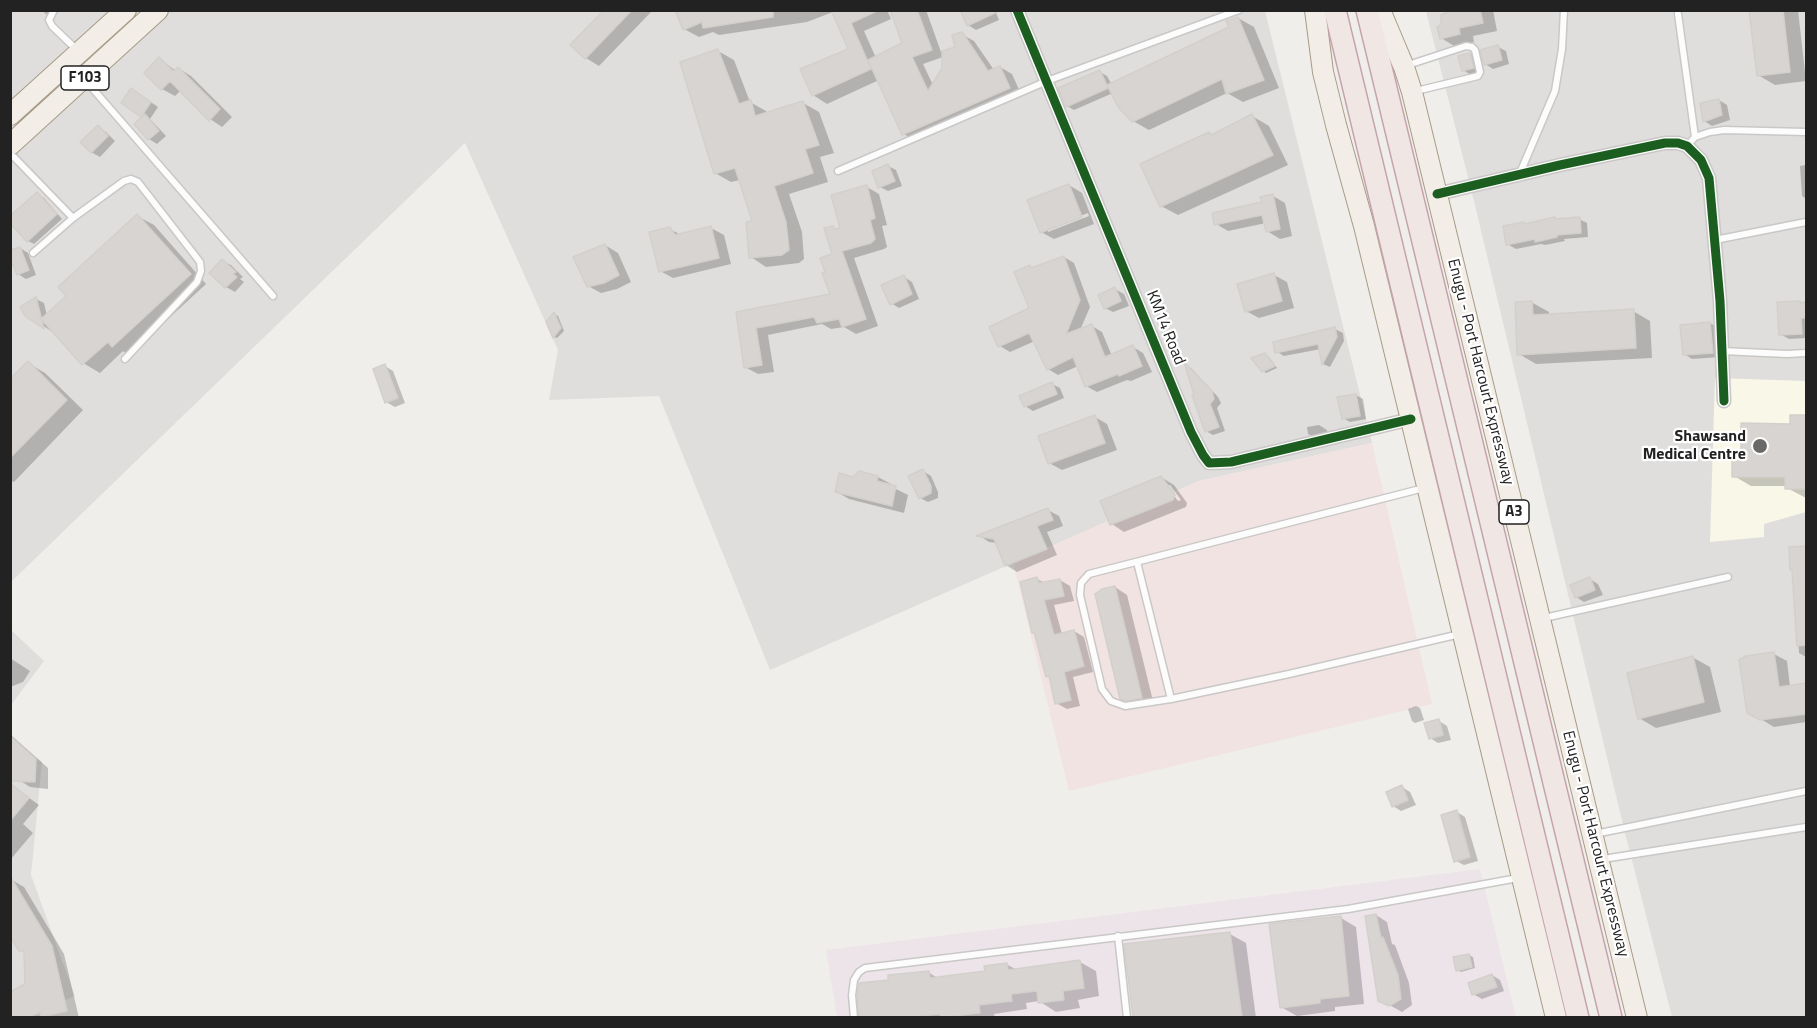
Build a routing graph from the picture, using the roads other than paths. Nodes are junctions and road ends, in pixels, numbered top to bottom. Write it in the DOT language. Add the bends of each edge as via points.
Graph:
graph roads {
  1 [pos="54,10"];
  2 [pos="158,10"];
  3 [pos="1017,10"];
  4 [pos="1239,10"];
  5 [pos="1315,10"];
  6 [pos="1335,10"];
  7 [pos="1367,10"];
  8 [pos="1380,10"];
  9 [pos="1564,10"];
  10 [pos="124,11"];
  11 [pos="1678,14"];
  12 [pos="79,52"];
  13 [pos="1404,67"];
  14 [pos="84,79"];
  15 [pos="1047,81"];
  16 [pos="1412,92"];
  17 [pos="10,115"];
  18 [pos="1806,132"];
  19 [pos="1691,141"];
  20 [pos="10,145"];
  21 [pos="10,153"];
  22 [pos="838,171"];
  23 [pos="1519,175"];
  24 [pos="1437,194"];
  25 [pos="73,218"];
  26 [pos="1806,222"];
  27 [pos="1715,240"];
  28 [pos="33,253"];
  29 [pos="273,296"];
  30 [pos="1722,351"];
  31 [pos="1806,353"];
  32 [pos="125,359"];
  33 [pos="1724,401"];
  34 [pos="1411,419"];
  35 [pos="1427,487"];
  36 [pos="1137,562"];
  37 [pos="1728,577"];
  38 [pos="1540,619"];
  39 [pos="1463,633"];
  40 [pos="1171,699"];
  41 [pos="1806,791"];
  42 [pos="1806,827"];
  43 [pos="1593,835"];
  44 [pos="1599,860"];
  45 [pos="1522,877"];
  46 [pos="1118,936"];
  47 [pos="854,1017"];
  48 [pos="1127,1017"];
  49 [pos="1556,1017"];
  50 [pos="1578,1017"];
  51 [pos="1611,1017"];
  52 [pos="1637,1017"];
  1 -- 12 [label="lane" via="49,20 52,26"];
  2 -- 14 [label="main road, F103"];
  3 -- 15 [label="street, KM14 Road"];
  4 -- 15 [label="lane"];
  5 -- 34 [label="main road" via="1323,72"];
  6 -- 50 [label="highway"];
  7 -- 51 [label="highway, Enugu - Port Harcourt Expressway / A3"];
  8 -- 13 [label="main road, Enugu - Port Harcourt Expressway / A3"];
  9 -- 23 [label="lane" via="1555,91"];
  10 -- 12 [label="main road, F103"];
  11 -- 19 [label="lane"];
  12 -- 17 [label="main road, F103"];
  13 -- 16 [label="main road, Enugu - Port Harcourt Expressway / A3"];
  13 -- 16 [label="lane" via="1466,46 1475,50 1478,76"];
  14 -- 20 [label="main road, F103"];
  14 -- 29 [label="lane"];
  15 -- 22 [label="lane"];
  15 -- 34 [label="street, KM14 Road" via="1191,432 1209,463 1231,462"];
  16 -- 24 [label="main road, Enugu - Port Harcourt Expressway / A3"];
  18 -- 19 [label="lane" via="1724,130"];
  19 -- 23 [label="street" via="1665,143"];
  19 -- 27 [label="street" via="1709,178"];
  21 -- 25 [label="lane"];
  23 -- 24 [label="street"];
  24 -- 38 [label="main road, Enugu - Port Harcourt Expressway / A3"];
  25 -- 28 [label="lane"];
  25 -- 32 [label="lane" via="131,179 138,182 200,262 197,282"];
  26 -- 27 [label="lane"];
  27 -- 30 [label="street"];
  30 -- 31 [label="lane"];
  30 -- 33 [label="street"];
  34 -- 35 [label="main road"];
  35 -- 36 [label="lane"];
  35 -- 39 [label="main road"];
  36 -- 40 [label="lane"];
  36 -- 40 [label="lane" via="1089,574 1081,583 1080,595 1102,690 1111,701 1125,706"];
  37 -- 38 [label="lane"];
  38 -- 43 [label="main road, Enugu - Port Harcourt Expressway / A3"];
  39 -- 40 [label="lane"];
  39 -- 45 [label="main road"];
  41 -- 43 [label="lane"];
  42 -- 44 [label="lane"];
  43 -- 44 [label="main road, Enugu - Port Harcourt Expressway / A3"];
  44 -- 52 [label="main road, Enugu - Port Harcourt Expressway / A3"];
  45 -- 46 [label="lane" via="1348,909"];
  45 -- 49 [label="main road"];
  46 -- 47 [label="lane" via="865,968 854,980"];
  46 -- 48 [label="lane"];
}
